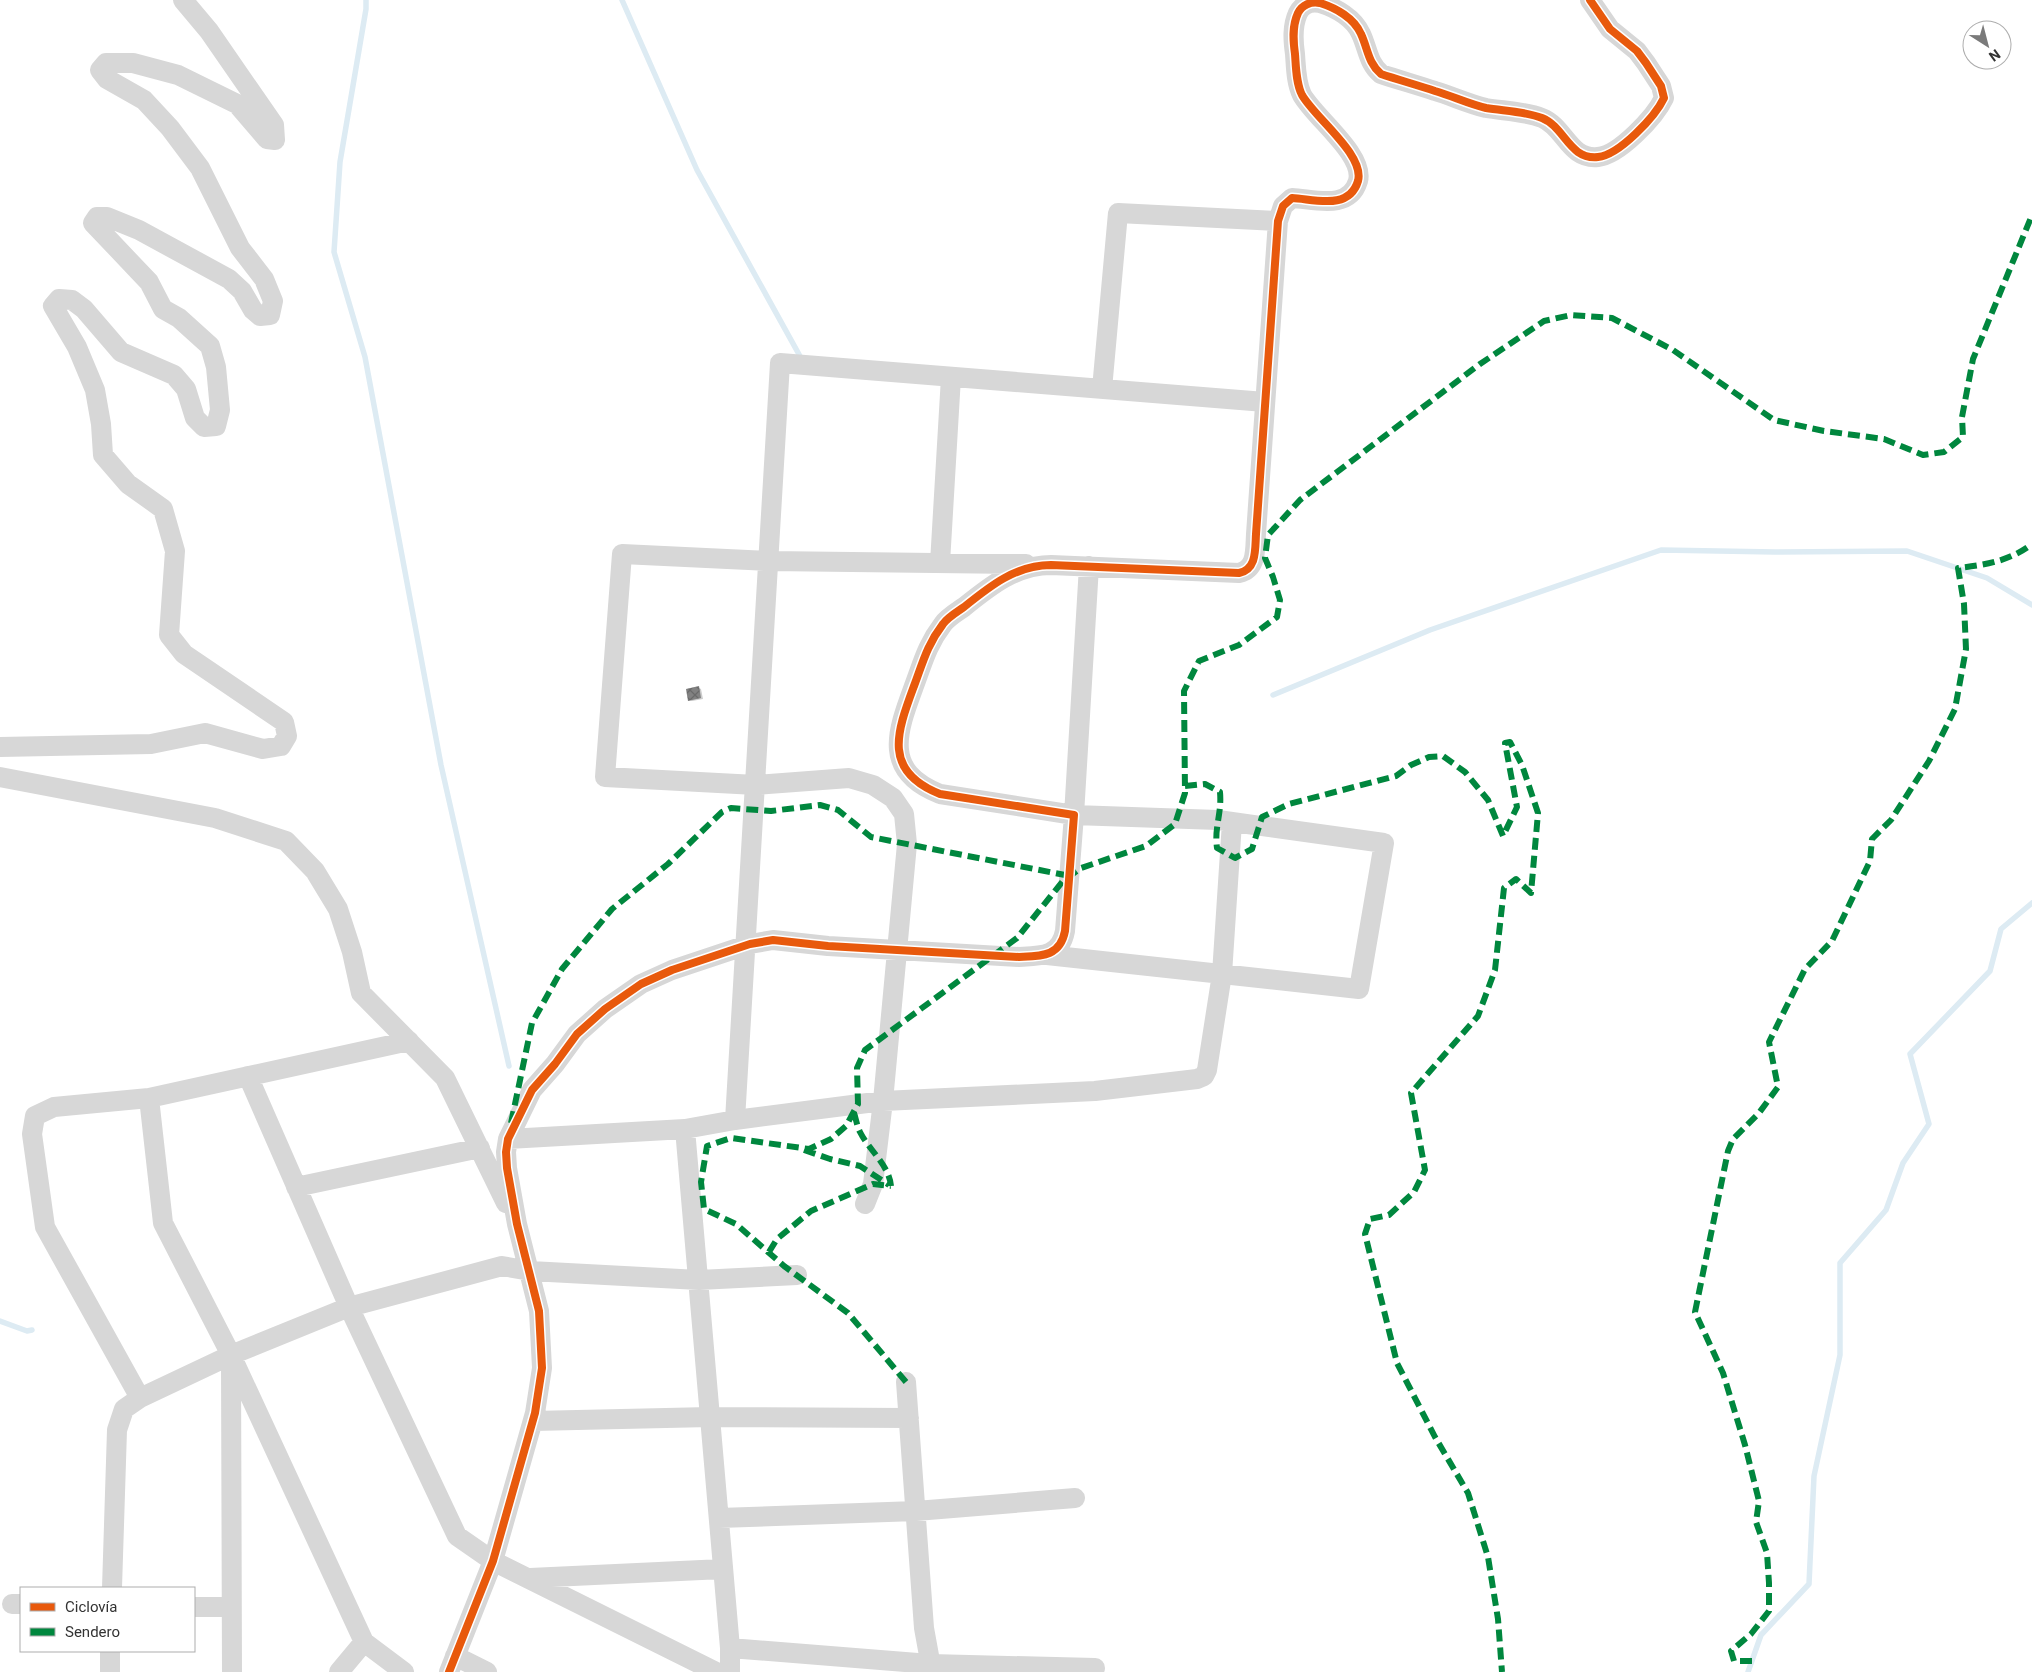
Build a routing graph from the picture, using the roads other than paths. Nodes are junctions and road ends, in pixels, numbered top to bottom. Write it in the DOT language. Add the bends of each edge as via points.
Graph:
graph roads {
  1 [pos="183,0"];
  2 [pos="1590,0"];
  3 [pos="1278,221"];
  4 [pos="951,376"];
  5 [pos="1102,389"];
  6 [pos="1265,402"];
  7 [pos="769,561"];
  8 [pos="940,563"];
  9 [pos="1040,565"];
  10 [pos="1089,566"];
  11 [pos="0,747"];
  12 [pos="0,776"];
  13 [pos="756,785"];
  14 [pos="1074,815"];
  15 [pos="1232,822"];
  16 [pos="744,946"];
  17 [pos="896,950"];
  18 [pos="1047,955"];
  19 [pos="1222,974"];
  20 [pos="409,1041"];
  21 [pos="248,1076"];
  22 [pos="149,1098"];
  23 [pos="882,1101"];
  24 [pos="735,1120"];
  25 [pos="685,1129"];
  26 [pos="508,1139"];
  27 [pos="480,1148"];
  28 [pos="296,1187"];
  29 [pos="864,1204"];
  30 [pos="517,1224"];
  31 [pos="530,1271"];
  32 [pos="798,1276"];
  33 [pos="699,1280"];
  34 [pos="349,1307"];
  35 [pos="231,1355"];
  36 [pos="906,1382"];
  37 [pos="140,1398"];
  38 [pos="710,1417"];
  39 [pos="909,1418"];
  40 [pos="533,1421"];
  41 [pos="1075,1498"];
  42 [pos="916,1511"];
  43 [pos="719,1518"];
  44 [pos="493,1561"];
  45 [pos="723,1569"];
  46 [pos="527,1578"];
  47 [pos="112,1587"];
  48 [pos="195,1607"];
  49 [pos="232,1607"];
  50 [pos="364,1642"];
  51 [pos="730,1648"];
  52 [pos="110,1652"];
  53 [pos="452,1664"];
  54 [pos="931,1668"];
  55 [pos="1095,1668"];
  56 [pos="110,1672"];
  57 [pos="232,1672"];
  58 [pos="339,1672"];
  59 [pos="404,1672"];
  60 [pos="487,1672"];
  61 [pos="716,1672"];
  62 [pos="730,1672"];
  1 -- 11 [label="street" via="209,31 274,125 275,140 267,139 237,104 178,75 133,63 106,63 100,70 107,79 144,100 200,168 240,248 264,279 273,301 270,315 260,316 253,310 242,291 229,279 140,230 107,217 97,217 93,223 149,282 163,309 179,318 210,346 216,367 220,410 216,426 204,427 195,418 186,389 174,375 121,352 72,300 60,299 53,306 77,347 95,390 103,455 128,484 163,509 175,551 169,635 184,654 284,722 287,736 281,746 263,749 205,733 151,744"];
  2 -- 3 [label="street" via="1610,29 1646,62 1661,86 1664,98 1642,129 1612,152 1599,157 1586,157 1575,152 1552,123 1542,118 1484,107 1381,74 1373,67 1354,23 1327,6 1316,2 1306,4 1299,11 1293,36 1296,72 1302,94 1353,156 1359,171 1358,183 1339,202 1292,198 1283,206"];
  3 -- 5 [label="street" via="1118,213"];
  3 -- 6 [label="street"];
  4 -- 5 [label="street"];
  4 -- 7 [label="street" via="780,363"];
  4 -- 8 [label="street"];
  5 -- 6 [label="street"];
  6 -- 10 [label="street" via="1256,542 1252,565 1247,572"];
  7 -- 8 [label="street"];
  7 -- 13 [label="street"];
  7 -- 13 [label="street" via="622,554 605,777"];
  8 -- 9 [label="street"];
  9 -- 10 [label="street"];
  9 -- 14 [label="street" via="1006,576 944,622 925,651 903,714 898,747 911,776 940,794"];
  10 -- 14 [label="street"];
  12 -- 20 [label="street" via="215,818 286,841 315,871 338,909 361,993"];
  13 -- 16 [label="street"];
  13 -- 17 [label="street" via="850,778 873,785 893,798 904,814 907,844"];
  14 -- 15 [label="street"];
  14 -- 18 [label="street" via="1063,941"];
  15 -- 19 [label="street"];
  15 -- 19 [label="street" via="1384,843 1359,989"];
  16 -- 17 [label="street" via="773,940"];
  16 -- 24 [label="street"];
  16 -- 26 [label="street" via="649,981 605,1009 577,1034 532,1090"];
  17 -- 18 [label="street" via="1019,957"];
  17 -- 23 [label="street"];
  18 -- 19 [label="street"];
  19 -- 23 [label="street" via="1207,1070 1197,1079 1095,1091"];
  20 -- 21 [label="street"];
  20 -- 27 [label="street" via="445,1078"];
  21 -- 22 [label="street"];
  21 -- 28 [label="street"];
  22 -- 35 [label="street" via="163,1222"];
  22 -- 37 [label="street" via="54,1107 35,1116 32,1134 45,1226"];
  23 -- 24 [label="street"];
  23 -- 29 [label="street" via="873,1184"];
  24 -- 25 [label="street"];
  25 -- 26 [label="street"];
  25 -- 33 [label="street"];
  26 -- 30 [label="street" via="507,1168"];
  27 -- 28 [label="street"];
  27 -- 30 [label="street"];
  28 -- 34 [label="street"];
  30 -- 31 [label="street"];
  31 -- 33 [label="street"];
  31 -- 34 [label="street" via="502,1266"];
  31 -- 40 [label="street" via="539,1311 542,1368"];
  32 -- 33 [label="street"];
  33 -- 38 [label="street"];
  34 -- 35 [label="street"];
  34 -- 44 [label="street" via="457,1536"];
  35 -- 37 [label="street"];
  35 -- 49 [label="street"];
  35 -- 50 [label="street"];
  36 -- 39 [label="street"];
  37 -- 47 [label="street" via="124,1409 117,1430"];
  38 -- 39 [label="street"];
  38 -- 40 [label="street"];
  38 -- 43 [label="street"];
  39 -- 42 [label="street"];
  40 -- 44 [label="street"];
  41 -- 42 [label="street"];
  42 -- 43 [label="street"];
  42 -- 54 [label="street" via="924,1628"];
  43 -- 45 [label="street"];
  44 -- 46 [label="street"];
  44 -- 53 [label="street"];
  45 -- 46 [label="street"];
  45 -- 51 [label="street"];
  46 -- 61 [label="street"];
  48 -- 49 [label="street"];
  49 -- 57 [label="street"];
  50 -- 58 [label="street"];
  50 -- 59 [label="street"];
  51 -- 54 [label="street"];
  51 -- 62 [label="street"];
  52 -- 56 [label="street"];
  53 -- 60 [label="street"];
  54 -- 55 [label="street"];
}
